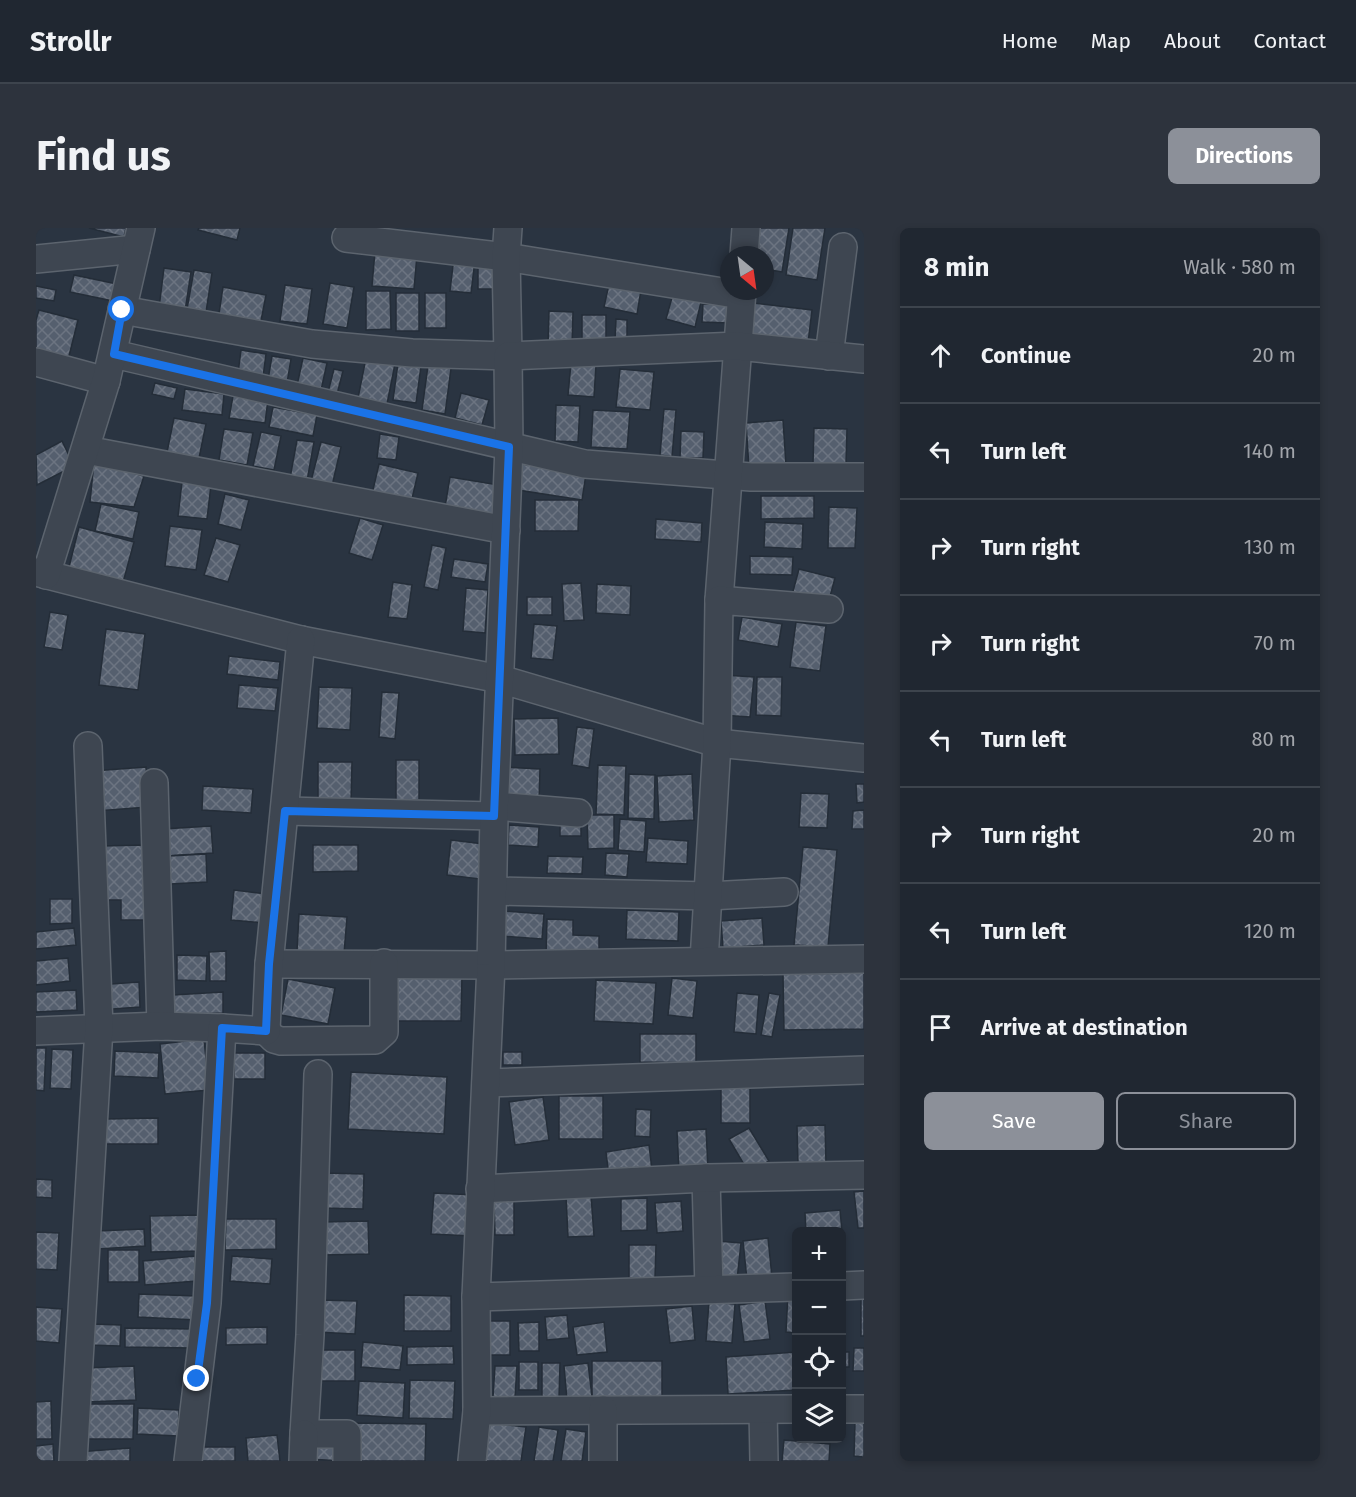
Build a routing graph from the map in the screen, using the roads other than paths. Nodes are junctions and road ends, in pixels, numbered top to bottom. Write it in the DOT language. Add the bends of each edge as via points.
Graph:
graph roads {
  1 [pos="508,228"];
  2 [pos="746,228"];
  3 [pos="346,238"];
  4 [pos="139,239"];
  5 [pos="745,246"];
  6 [pos="843,247"];
  7 [pos="506,256"];
  8 [pos="36,259"];
  9 [pos="720,290"];
  10 [pos="741,300"];
  11 [pos="122,310"];
  12 [pos="737,346"];
  13 [pos="114,354"];
  14 [pos="508,356"];
  15 [pos="829,357"];
  16 [pos="864,359"];
  17 [pos="36,362"];
  18 [pos="106,381"];
  19 [pos="509,447"];
  20 [pos="86,450"];
  21 [pos="728,474"];
  22 [pos="864,477"];
  23 [pos="506,530"];
  24 [pos="41,573"];
  25 [pos="719,600"];
  26 [pos="829,609"];
  27 [pos="301,640"];
  28 [pos="500,679"];
  29 [pos="717,743"];
  30 [pos="88,746"];
  31 [pos="864,758"];
  32 [pos="154,783"];
  33 [pos="285,811"];
  34 [pos="494,811"];
  35 [pos="578,813"];
  36 [pos="493,891"];
  37 [pos="784,892"];
  38 [pos="709,896"];
  39 [pos="864,958"];
  40 [pos="704,961"];
  41 [pos="384,963"];
  42 [pos="269,964"];
  43 [pos="491,964"];
  44 [pos="161,1026"];
  45 [pos="99,1028"];
  46 [pos="222,1028"];
  47 [pos="36,1031"];
  48 [pos="266,1031"];
  49 [pos="864,1071"];
  50 [pos="318,1074"];
  51 [pos="486,1083"];
  52 [pos="864,1175"];
  53 [pos="706,1178"];
  54 [pos="480,1189"];
  55 [pos="864,1285"];
  56 [pos="846,1286"];
  57 [pos="792,1287"];
  58 [pos="709,1289"];
  59 [pos="477,1297"];
  60 [pos="792,1409"];
  61 [pos="846,1409"];
  62 [pos="864,1409"];
  63 [pos="603,1410"];
  64 [pos="763,1410"];
  65 [pos="477,1411"];
  66 [pos="304,1434"];
  67 [pos="73,1461"];
  68 [pos="188,1461"];
  69 [pos="303,1461"];
  70 [pos="347,1461"];
  71 [pos="472,1461"];
  72 [pos="603,1461"];
  73 [pos="764,1461"];
  1 -- 7 [label="street"];
  2 -- 5 [label="street"];
  3 -- 7 [label="street"];
  4 -- 8 [label="street"];
  4 -- 11 [label="street"];
  6 -- 15 [label="street"];
  7 -- 9 [label="street"];
  7 -- 14 [label="street"];
  10 -- 12 [label="street"];
  11 -- 13 [label="street"];
  11 -- 14 [label="street" via="312,344"];
  12 -- 14 [label="street"];
  12 -- 15 [label="street"];
  12 -- 21 [label="street"];
  13 -- 18 [label="street"];
  13 -- 19 [label="street"];
  14 -- 19 [label="street"];
  15 -- 16 [label="street"];
  17 -- 18 [label="street"];
  18 -- 20 [label="street"];
  19 -- 21 [label="street" via="585,464"];
  19 -- 23 [label="street"];
  20 -- 23 [label="street"];
  20 -- 24 [label="street"];
  21 -- 22 [label="street"];
  21 -- 25 [label="street"];
  23 -- 28 [label="street"];
  24 -- 27 [label="street"];
  25 -- 26 [label="street"];
  25 -- 29 [label="street"];
  27 -- 28 [label="street"];
  27 -- 33 [label="street"];
  28 -- 29 [label="street"];
  28 -- 34 [label="street"];
  29 -- 31 [label="street"];
  29 -- 38 [label="street"];
  30 -- 45 [label="street"];
  32 -- 44 [label="street"];
  33 -- 34 [label="street"];
  33 -- 42 [label="street"];
  34 -- 35 [label="street"];
  34 -- 36 [label="street"];
  36 -- 38 [label="street"];
  36 -- 43 [label="street"];
  37 -- 38 [label="street"];
  38 -- 40 [label="street"];
  39 -- 40 [label="street"];
  40 -- 43 [label="street"];
  41 -- 42 [label="street"];
  41 -- 43 [label="street"];
  41 -- 48 [label="street" via="384,1032 375,1040 280,1041"];
  42 -- 48 [label="street"];
  43 -- 51 [label="street"];
  44 -- 45 [label="street"];
  44 -- 46 [label="street"];
  45 -- 47 [label="street"];
  45 -- 67 [label="street"];
  46 -- 48 [label="street"];
  46 -- 68 [label="street" via="207,1303"];
  49 -- 51 [label="street"];
  50 -- 66 [label="street"];
  51 -- 54 [label="street"];
  52 -- 53 [label="street"];
  53 -- 54 [label="street"];
  53 -- 58 [label="street"];
  54 -- 59 [label="street"];
  55 -- 56 [label="street"];
  57 -- 58 [label="street"];
  58 -- 59 [label="street"];
  59 -- 65 [label="street"];
  60 -- 64 [label="street"];
  61 -- 62 [label="street"];
  63 -- 64 [label="street"];
  63 -- 65 [label="street"];
  63 -- 72 [label="street"];
  64 -- 73 [label="street"];
  65 -- 71 [label="street"];
  66 -- 69 [label="street"];
  66 -- 70 [label="street" via="347,1434"];
}
